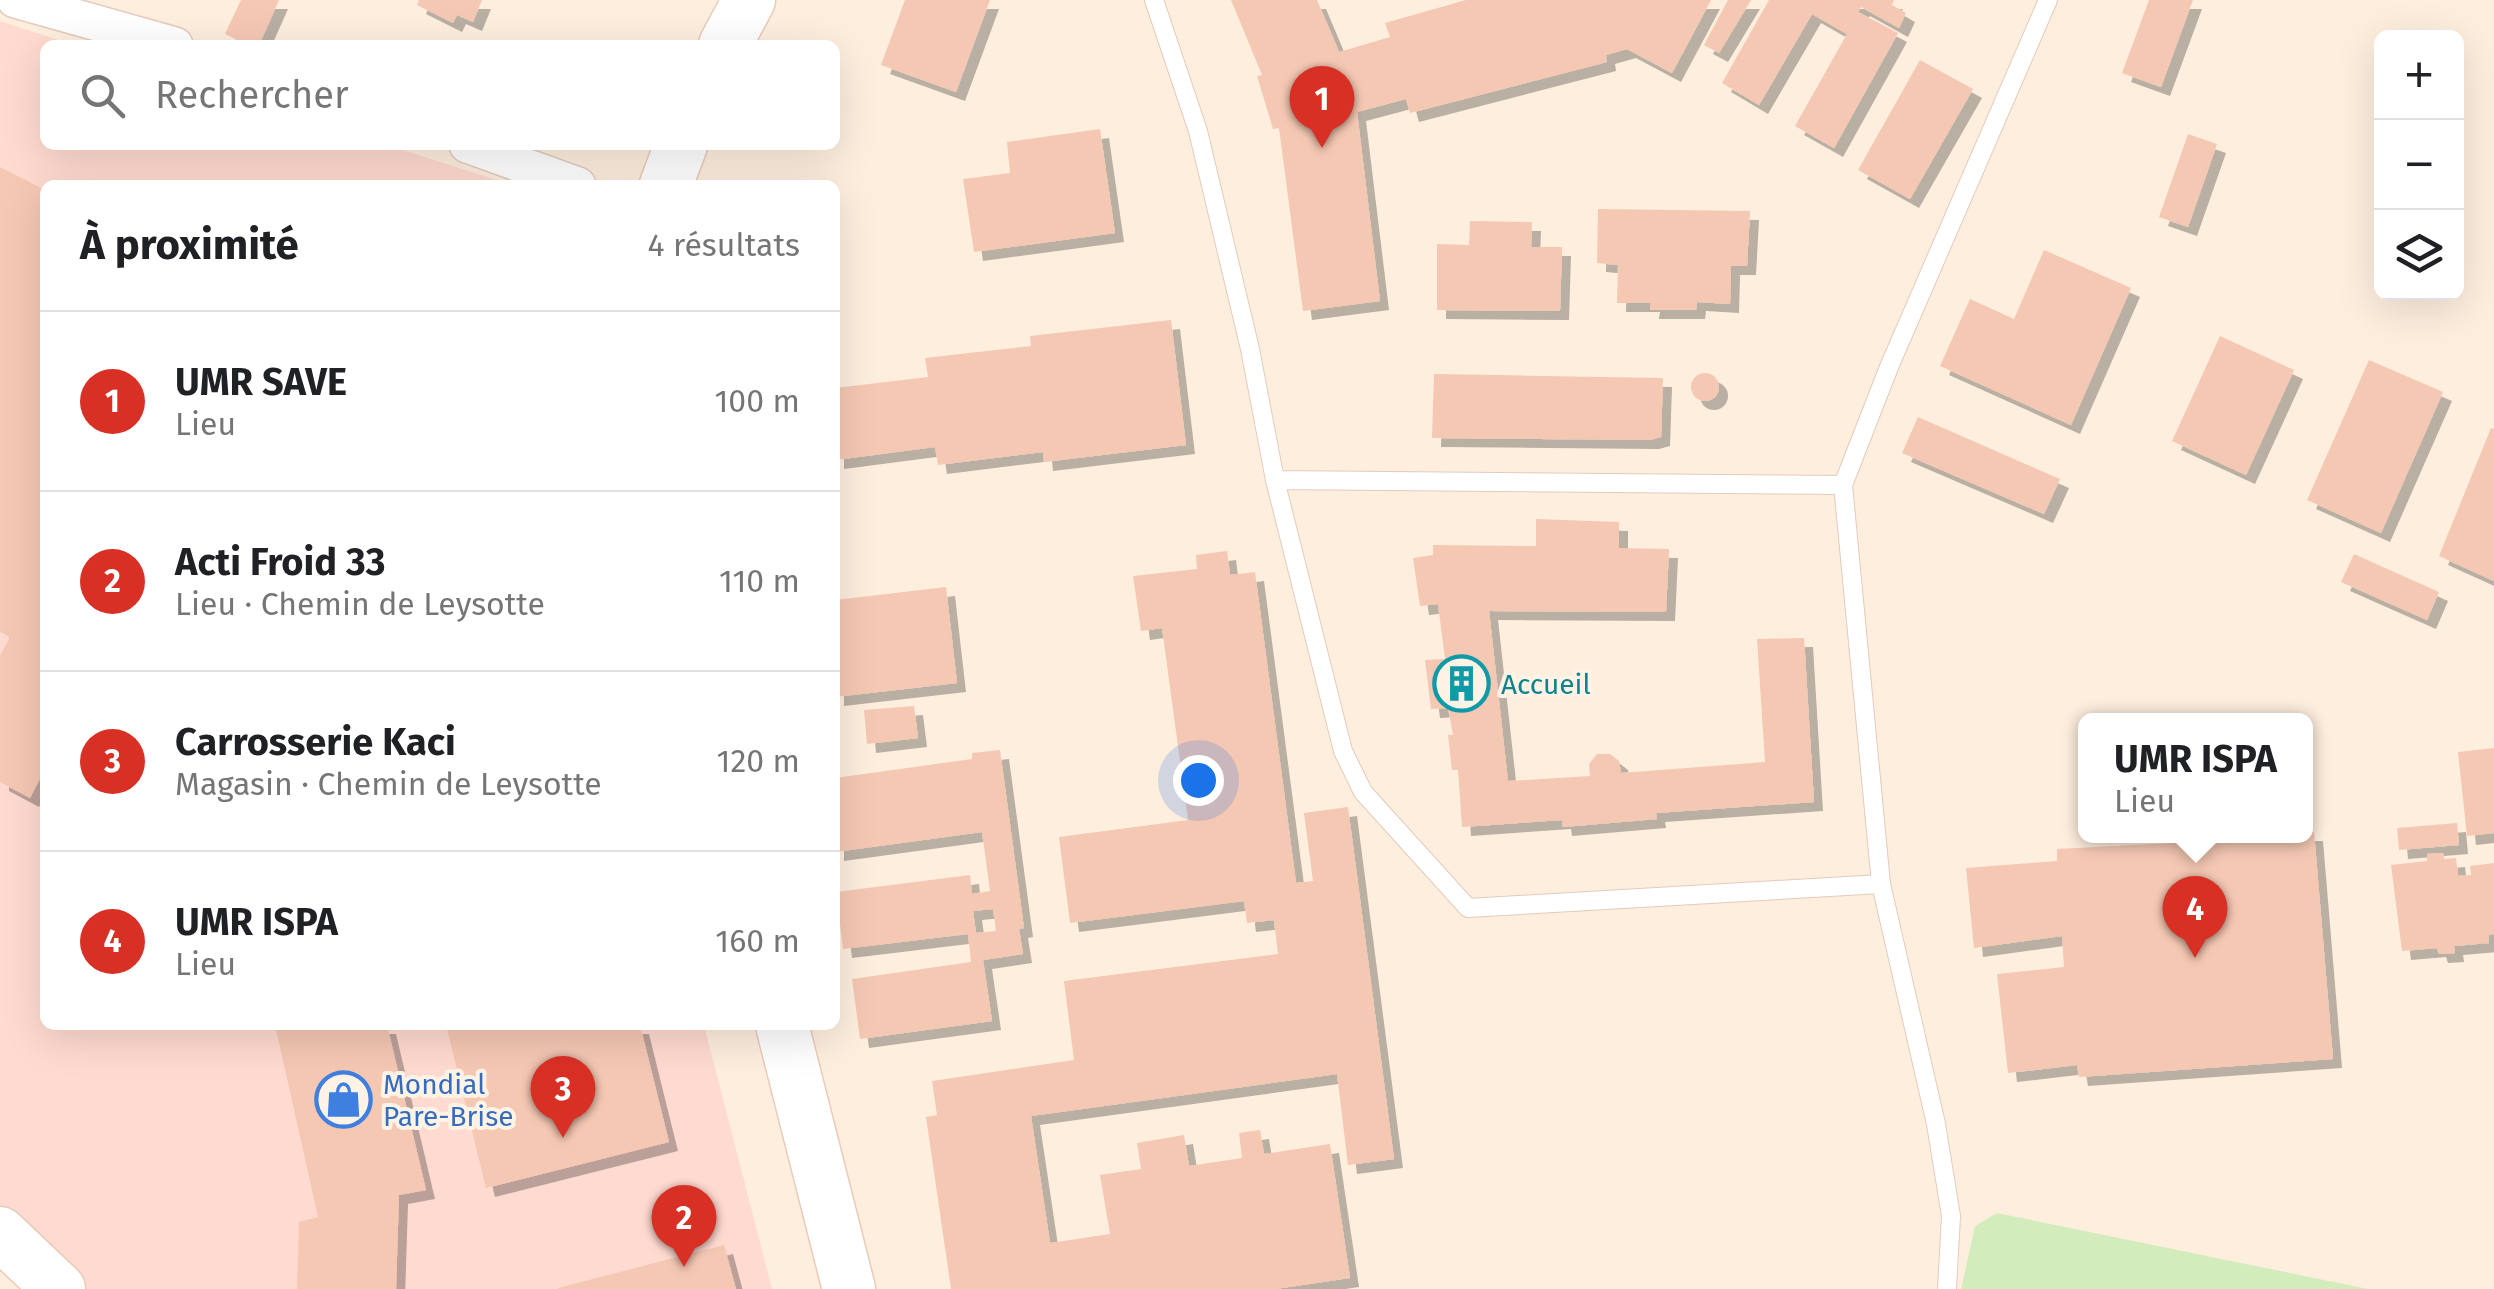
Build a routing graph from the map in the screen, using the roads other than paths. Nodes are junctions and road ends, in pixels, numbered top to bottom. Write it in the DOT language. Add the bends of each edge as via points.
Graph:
graph roads {
  1 [pos="15,0"];
  2 [pos="1154,0"];
  3 [pos="2048,0"];
  4 [pos="157,40"];
  5 [pos="482,150"];
  6 [pos="679,150"];
  7 [pos="564,180"];
  8 [pos="668,180"];
  9 [pos="1275,480"];
  10 [pos="1843,485"];
  11 [pos="1881,884"];
  12 [pos="783,1030"];
  13 [pos="0,1233"];
  14 [pos="59,1289"];
  15 [pos="848,1289"];
  16 [pos="1947,1289"];
  1 -- 4 [label="street"];
  2 -- 9 [label="lane" via="1198,131"];
  3 -- 10 [label="lane"];
  5 -- 7 [label="street"];
  6 -- 8 [label="street"];
  9 -- 10 [label="lane"];
  9 -- 11 [label="lane" via="1343,751 1363,792 1468,908"];
  10 -- 11 [label="lane"];
  11 -- 16 [label="lane" via="1939,1139 1951,1216"];
  12 -- 15 [label="street"];
  13 -- 14 [label="street"];
}
